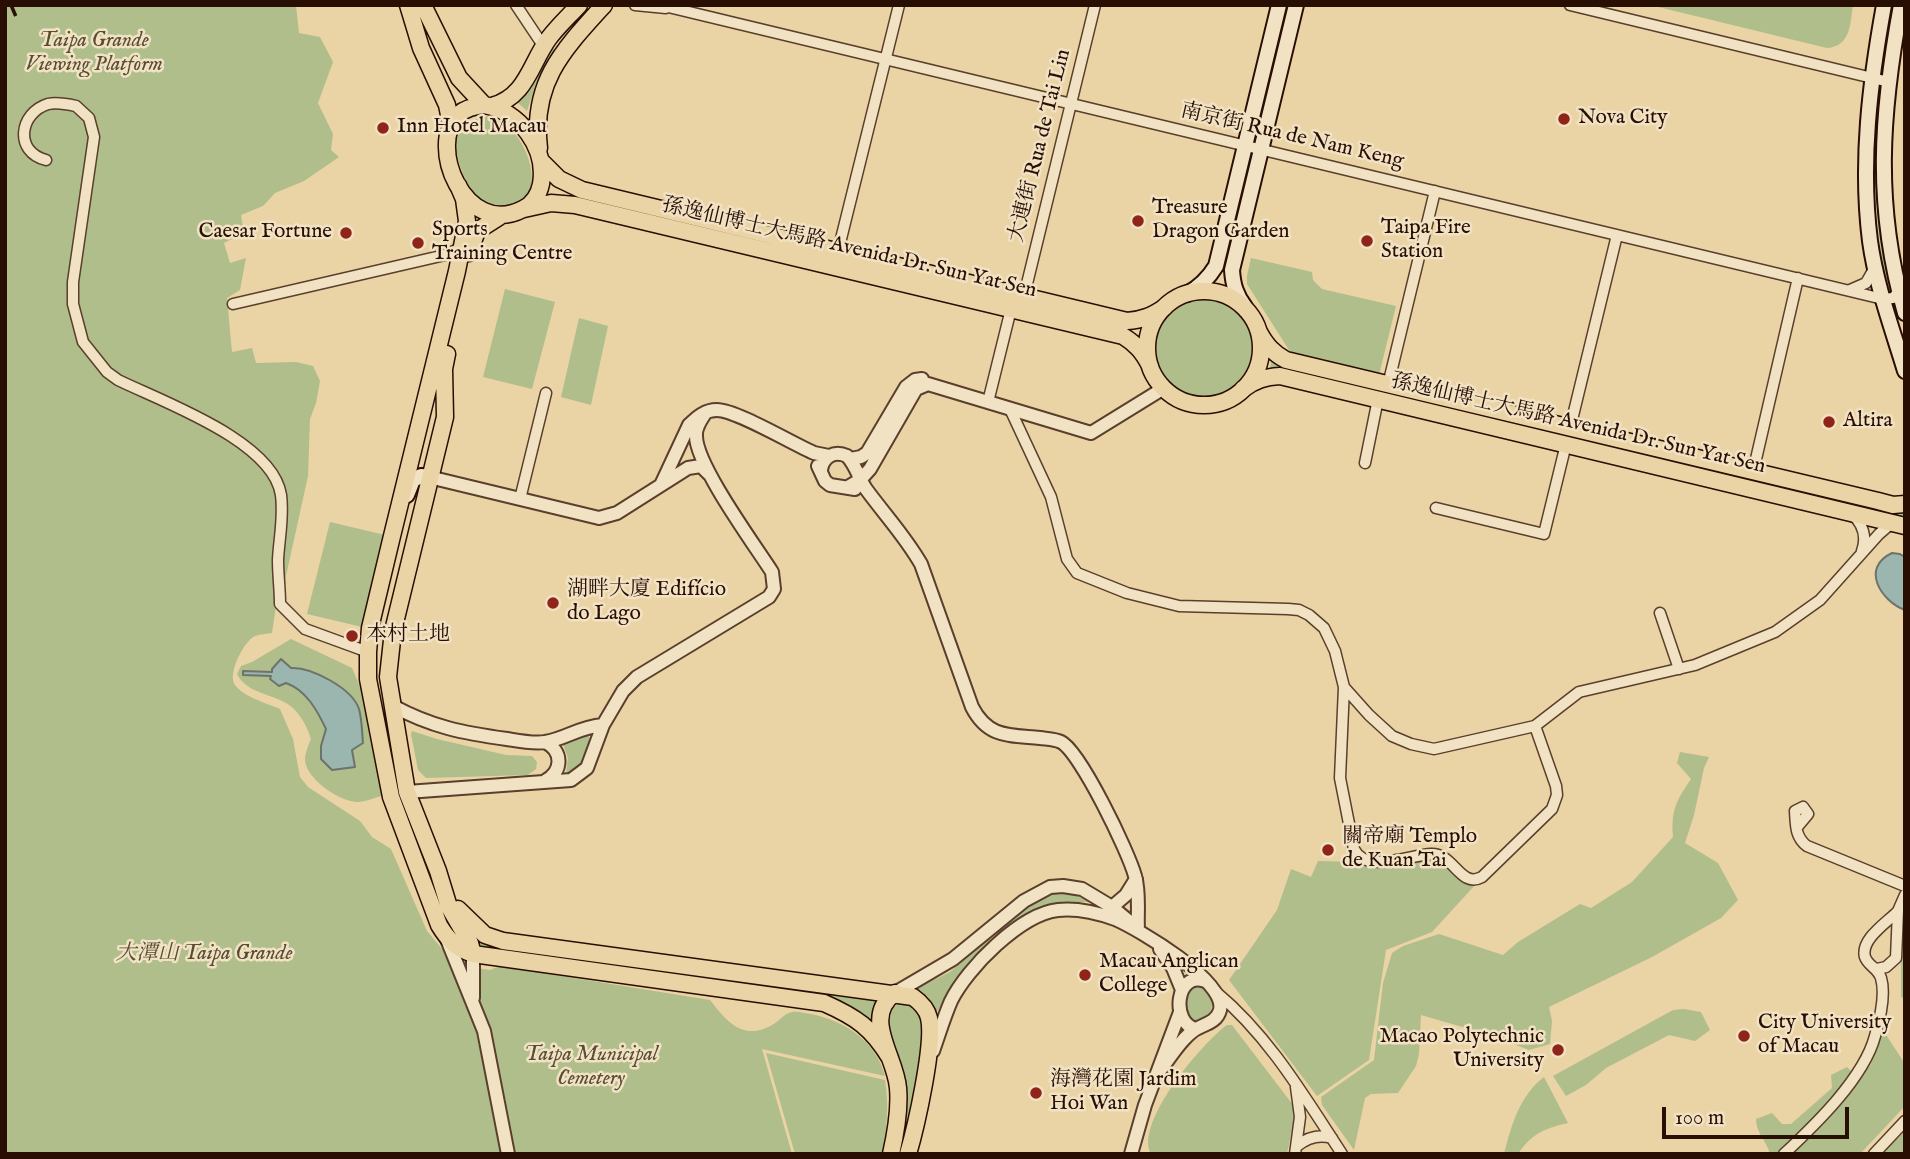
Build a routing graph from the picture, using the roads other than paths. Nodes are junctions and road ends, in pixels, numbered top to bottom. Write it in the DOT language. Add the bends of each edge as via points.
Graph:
graph roads {
  1 [pos="408,5"];
  2 [pos="423,5"];
  3 [pos="516,5"];
  4 [pos="579,5"];
  5 [pos="635,5"];
  6 [pos="660,5"];
  7 [pos="899,5"];
  8 [pos="1095,5"];
  9 [pos="1279,5"];
  10 [pos="1296,5"];
  11 [pos="1570,5"];
  12 [pos="1884,5"];
  13 [pos="1901,5"];
  14 [pos="603,8"];
  15 [pos="673,9"];
  16 [pos="431,23"];
  17 [pos="416,31"];
  18 [pos="544,47"];
  19 [pos="886,59"];
  20 [pos="1872,78"];
  21 [pos="1889,82"];
  22 [pos="1071,104"];
  23 [pos="488,106"];
  24 [pos="451,124"];
  25 [pos="1245,146"];
  26 [pos="1261,150"];
  27 [pos="540,156"];
  28 [pos="46,160"];
  29 [pos="458,186"];
  30 [pos="1435,191"];
  31 [pos="524,209"];
  32 [pos="499,216"];
  33 [pos="1617,235"];
  34 [pos="461,248"];
  35 [pos="838,251"];
  36 [pos="445,255"];
  37 [pos="1890,255"];
  38 [pos="1905,262"];
  39 [pos="1875,265"];
  40 [pos="457,271"];
  41 [pos="1798,278"];
  42 [pos="1843,289"];
  43 [pos="1902,289"];
  44 [pos="1187,294"];
  45 [pos="1024,296"];
  46 [pos="1883,299"];
  47 [pos="233,304"];
  48 [pos="1165,307"];
  49 [pos="1245,307"];
  50 [pos="1011,310"];
  51 [pos="1905,313"];
  52 [pos="1259,332"];
  53 [pos="1150,366"];
  54 [pos="1905,370"];
  55 [pos="1388,384"];
  56 [pos="1164,388"];
  57 [pos="1243,389"];
  58 [pos="546,393"];
  59 [pos="989,398"];
  60 [pos="1378,399"];
  61 [pos="1010,410"];
  62 [pos="706,412"];
  63 [pos="1100,427"];
  64 [pos="1568,436"];
  65 [pos="798,446"];
  66 [pos="829,456"];
  67 [pos="852,463"];
  68 [pos="1365,463"];
  69 [pos="821,470"];
  70 [pos="1753,472"];
  71 [pos="429,477"];
  72 [pos="713,480"];
  73 [pos="660,486"];
  74 [pos="858,488"];
  75 [pos="520,499"];
  76 [pos="1905,505"];
  77 [pos="1436,508"];
  78 [pos="1848,511"];
  79 [pos="1899,524"];
  80 [pos="392,536"];
  81 [pos="1861,555"];
  82 [pos="1660,613"];
  83 [pos="368,652"];
  84 [pos="1679,668"];
  85 [pos="1345,687"];
  86 [pos="393,706"];
  87 [pos="603,725"];
  88 [pos="1535,726"];
  89 [pos="545,742"];
  90 [pos="384,762"];
  91 [pos="545,781"];
  92 [pos="407,792"];
  93 [pos="1798,825"];
  94 [pos="1136,879"];
  95 [pos="1905,886"];
  96 [pos="1905,895"];
  97 [pos="447,897"];
  98 [pos="1112,907"];
  99 [pos="1059,909"];
  100 [pos="1898,911"];
  101 [pos="996,924"];
  102 [pos="1138,930"];
  103 [pos="1009,934"];
  104 [pos="446,937"];
  105 [pos="1153,940"];
  106 [pos="473,954"];
  107 [pos="1877,969"];
  108 [pos="1211,986"];
  109 [pos="1182,990"];
  110 [pos="895,993"];
  111 [pos="473,1002"];
  112 [pos="1180,1012"];
  113 [pos="1242,1017"];
  114 [pos="1213,1020"];
  115 [pos="1196,1029"];
  116 [pos="890,1058"];
  117 [pos="925,1072"];
  118 [pos="1158,1073"];
  119 [pos="1296,1083"];
  120 [pos="1905,1121"];
  121 [pos="1332,1138"];
  122 [pos="1296,1150"];
  123 [pos="508,1154"];
  124 [pos="891,1154"];
  125 [pos="908,1154"];
  126 [pos="1130,1154"];
  127 [pos="1342,1154"];
  128 [pos="1784,1154"];
  129 [pos="1874,1154"];
  1 -- 17 [label="main road"];
  2 -- 16 [label="main road"];
  3 -- 18 [label="street"];
  4 -- 18 [label="main road"];
  5 -- 15 [label="street, 南京街 Rua de Nam Keng"];
  6 -- 15 [label="street, 南京街 Rua de Nam Keng"];
  7 -- 19 [label="street"];
  8 -- 22 [label="street, 大連街 Rua de Tai Lin"];
  9 -- 25 [label="main road"];
  10 -- 26 [label="main road"];
  11 -- 20 [label="street"];
  12 -- 20 [label="main road"];
  13 -- 21 [label="main road"];
  14 -- 27 [label="main road" via="566,48 549,75 539,107"];
  15 -- 19 [label="street, 南京街 Rua de Nam Keng"];
  16 -- 17 [label="main road" via="422,23"];
  16 -- 23 [label="main road" via="459,78"];
  17 -- 24 [label="main road"];
  18 -- 23 [label="main road" via="522,87 501,103"];
  19 -- 22 [label="street, 南京街 Rua de Nam Keng"];
  19 -- 35 [label="street"];
  20 -- 21 [label="street"];
  20 -- 39 [label="main road" via="1866,193"];
  21 -- 37 [label="main road" via="1883,194"];
  22 -- 25 [label="street, 南京街 Rua de Nam Keng"];
  22 -- 45 [label="street, 大連街 Rua de Tai Lin"];
  23 -- 24 [label="main road" via="471,107"];
  23 -- 27 [label="main road" via="516,121"];
  24 -- 29 [label="main road" via="448,158"];
  25 -- 26 [label="street, 南京街 Rua de Nam Keng"];
  25 -- 44 [label="main road" via="1216,266 1209,278"];
  26 -- 30 [label="street, 南京街 Rua de Nam Keng"];
  26 -- 49 [label="main road" via="1232,270 1237,296"];
  27 -- 31 [label="main road" via="539,192"];
  27 -- 35 [label="main road, 孫逸仙博士大馬路 Avenida Dr. Sun Yat Sen" via="559,179 582,190"];
  28 -- 83 [label="street" via="24,142 25,122 49,104 76,106 89,118 94,137 73,282 75,320 83,342 118,380 222,430 262,460 281,494 280,604 305,629"];
  29 -- 32 [label="main road" via="478,209"];
  29 -- 34 [label="main road" via="467,221"];
  30 -- 33 [label="street, 南京街 Rua de Nam Keng"];
  30 -- 55 [label="street"];
  31 -- 32 [label="main road"];
  31 -- 50 [label="main road, 孫逸仙博士大馬路 Avenida Dr. Sun Yat Sen" via="551,203 575,205"];
  32 -- 71 [label="main road" via="472,240 445,362 445,417"];
  33 -- 41 [label="street, 南京街 Rua de Nam Keng"];
  33 -- 64 [label="street"];
  34 -- 36 [label="street"];
  34 -- 40 [label="main road"];
  35 -- 45 [label="main road, 孫逸仙博士大馬路 Avenida Dr. Sun Yat Sen"];
  36 -- 40 [label="street"];
  36 -- 47 [label="street"];
  37 -- 38 [label="street"];
  37 -- 43 [label="main road"];
  39 -- 42 [label="street" via="1864,284"];
  39 -- 46 [label="main road"];
  40 -- 80 [label="main road"];
  41 -- 42 [label="street, 南京街 Rua de Nam Keng"];
  41 -- 70 [label="street"];
  42 -- 46 [label="street, 南京街 Rua de Nam Keng"];
  43 -- 46 [label="street" via="1893,298"];
  43 -- 51 [label="main road"];
  44 -- 48 [label="main road"];
  44 -- 49 [label="main road" via="1214,291"];
  45 -- 48 [label="main road, 孫逸仙博士大馬路 Avenida Dr. Sun Yat Sen" via="1127,321 1141,320"];
  46 -- 54 [label="main road"];
  48 -- 53 [label="main road" via="1150,331"];
  49 -- 52 [label="main road"];
  50 -- 53 [label="main road, 孫逸仙博士大馬路 Avenida Dr. Sun Yat Sen" via="1123,336 1144,353"];
  50 -- 59 [label="street"];
  52 -- 55 [label="main road, 孫逸仙博士大馬路 Avenida Dr. Sun Yat Sen" via="1265,344 1286,360"];
  52 -- 57 [label="main road" via="1259,363"];
  53 -- 56 [label="main road"];
  55 -- 64 [label="main road, 孫逸仙博士大馬路 Avenida Dr. Sun Yat Sen"];
  56 -- 57 [label="main road" via="1181,399 1205,404 1228,399"];
  56 -- 63 [label="street"];
  57 -- 60 [label="main road, 孫逸仙博士大馬路 Avenida Dr. Sun Yat Sen" via="1267,376 1280,376"];
  58 -- 75 [label="street"];
  59 -- 63 [label="street" via="1081,428"];
  59 -- 67 [label="street" via="921,378 911,382 870,449"];
  60 -- 64 [label="main road, 孫逸仙博士大馬路 Avenida Dr. Sun Yat Sen"];
  60 -- 68 [label="street"];
  61 -- 63 [label="street" via="1081,432 1091,433"];
  61 -- 74 [label="street" via="922,385"];
  61 -- 85 [label="street" via="1051,497 1067,559 1077,573 1127,593 1179,606 1299,610 1316,620 1328,635"];
  62 -- 65 [label="street" via="728,411"];
  62 -- 72 [label="street" via="695,433"];
  62 -- 73 [label="street" via="689,425"];
  64 -- 70 [label="main road, 孫逸仙博士大馬路 Avenida Dr. Sun Yat Sen"];
  64 -- 77 [label="street" via="1544,534"];
  64 -- 78 [label="main road, 孫逸仙博士大馬路 Avenida Dr. Sun Yat Sen"];
  65 -- 66 [label="street"];
  65 -- 69 [label="street"];
  66 -- 67 [label="street" via="842,454"];
  66 -- 69 [label="street"];
  67 -- 74 [label="street"];
  67 -- 74 [label="street" via="851,480"];
  69 -- 74 [label="street" via="830,485"];
  70 -- 76 [label="main road, 孫逸仙博士大馬路 Avenida Dr. Sun Yat Sen"];
  71 -- 75 [label="street"];
  71 -- 80 [label="main road" via="416,477 410,484 401,522"];
  71 -- 86 [label="main road" via="389,655"];
  72 -- 73 [label="street" via="701,466 694,466"];
  72 -- 87 [label="street" via="772,572 774,589 761,602 637,677"];
  73 -- 75 [label="street" via="603,518"];
  74 -- 94 [label="street" via="899,527 921,564 983,724 1006,735 1060,741 1068,746 1124,845"];
  78 -- 79 [label="main road, 孫逸仙博士大馬路 Avenida Dr. Sun Yat Sen"];
  78 -- 81 [label="street" via="1863,529"];
  79 -- 81 [label="street" via="1879,534"];
  80 -- 83 [label="main road"];
  81 -- 84 [label="street" via="1820,600 1775,632"];
  82 -- 84 [label="street"];
  83 -- 90 [label="main road" via="368,678"];
  84 -- 88 [label="street" via="1579,692"];
  85 -- 88 [label="street" via="1392,736 1434,749"];
  85 -- 88 [label="street" via="1340,778 1352,840 1360,857 1377,862 1436,853 1449,859 1465,878 1482,877 1552,809 1557,795"];
  86 -- 89 [label="street" via="428,723 471,734"];
  86 -- 92 [label="main road"];
  87 -- 89 [label="street" via="586,726"];
  87 -- 91 [label="street" via="580,775"];
  89 -- 91 [label="street" via="559,761 555,773"];
  90 -- 92 [label="main road"];
  90 -- 104 [label="main road" via="403,832"];
  91 -- 92 [label="street"];
  92 -- 97 [label="main road"];
  93 -- 95 [label="street" via="1799,840 1807,846"];
  94 -- 98 [label="street"];
  94 -- 102 [label="street"];
  96 -- 100 [label="street"];
  97 -- 106 [label="main road"];
  97 -- 110 [label="main road" via="467,920 495,939"];
  98 -- 99 [label="street"];
  98 -- 101 [label="street" via="1073,887 1050,887"];
  98 -- 102 [label="street"];
  99 -- 102 [label="street" via="1099,914"];
  99 -- 103 [label="street" via="1038,915"];
  100 -- 107 [label="street" via="1896,958"];
  100 -- 107 [label="street" via="1865,948 1868,962"];
  101 -- 103 [label="street" via="999,934"];
  101 -- 110 [label="street" via="953,959"];
  102 -- 105 [label="street"];
  103 -- 117 [label="street" via="952,999"];
  104 -- 106 [label="main road"];
  104 -- 111 [label="street"];
  105 -- 108 [label="street"];
  105 -- 109 [label="street"];
  106 -- 111 [label="street"];
  106 -- 116 [label="main road" via="824,1003 860,1021"];
  107 -- 128 [label="street" via="1882,983 1880,1012 1864,1065"];
  108 -- 109 [label="street" via="1195,978"];
  108 -- 113 [label="street"];
  108 -- 114 [label="street" via="1220,1006"];
  109 -- 112 [label="street"];
  110 -- 116 [label="main road" via="882,1006 879,1021"];
  110 -- 117 [label="main road" via="919,1001 929,1019"];
  111 -- 123 [label="street" via="484,1031"];
  112 -- 115 [label="street" via="1185,1025"];
  112 -- 118 [label="street"];
  113 -- 114 [label="street" via="1225,1015"];
  113 -- 119 [label="street" via="1267,1042"];
  114 -- 115 [label="street"];
  115 -- 118 [label="street"];
  116 -- 124 [label="main road" via="898,1090"];
  117 -- 125 [label="main road"];
  118 -- 126 [label="street"];
  119 -- 121 [label="street"];
  119 -- 122 [label="street" via="1300,1117"];
  120 -- 129 [label="street"];
  121 -- 122 [label="street" via="1312,1138"];
  121 -- 127 [label="street"];
}
